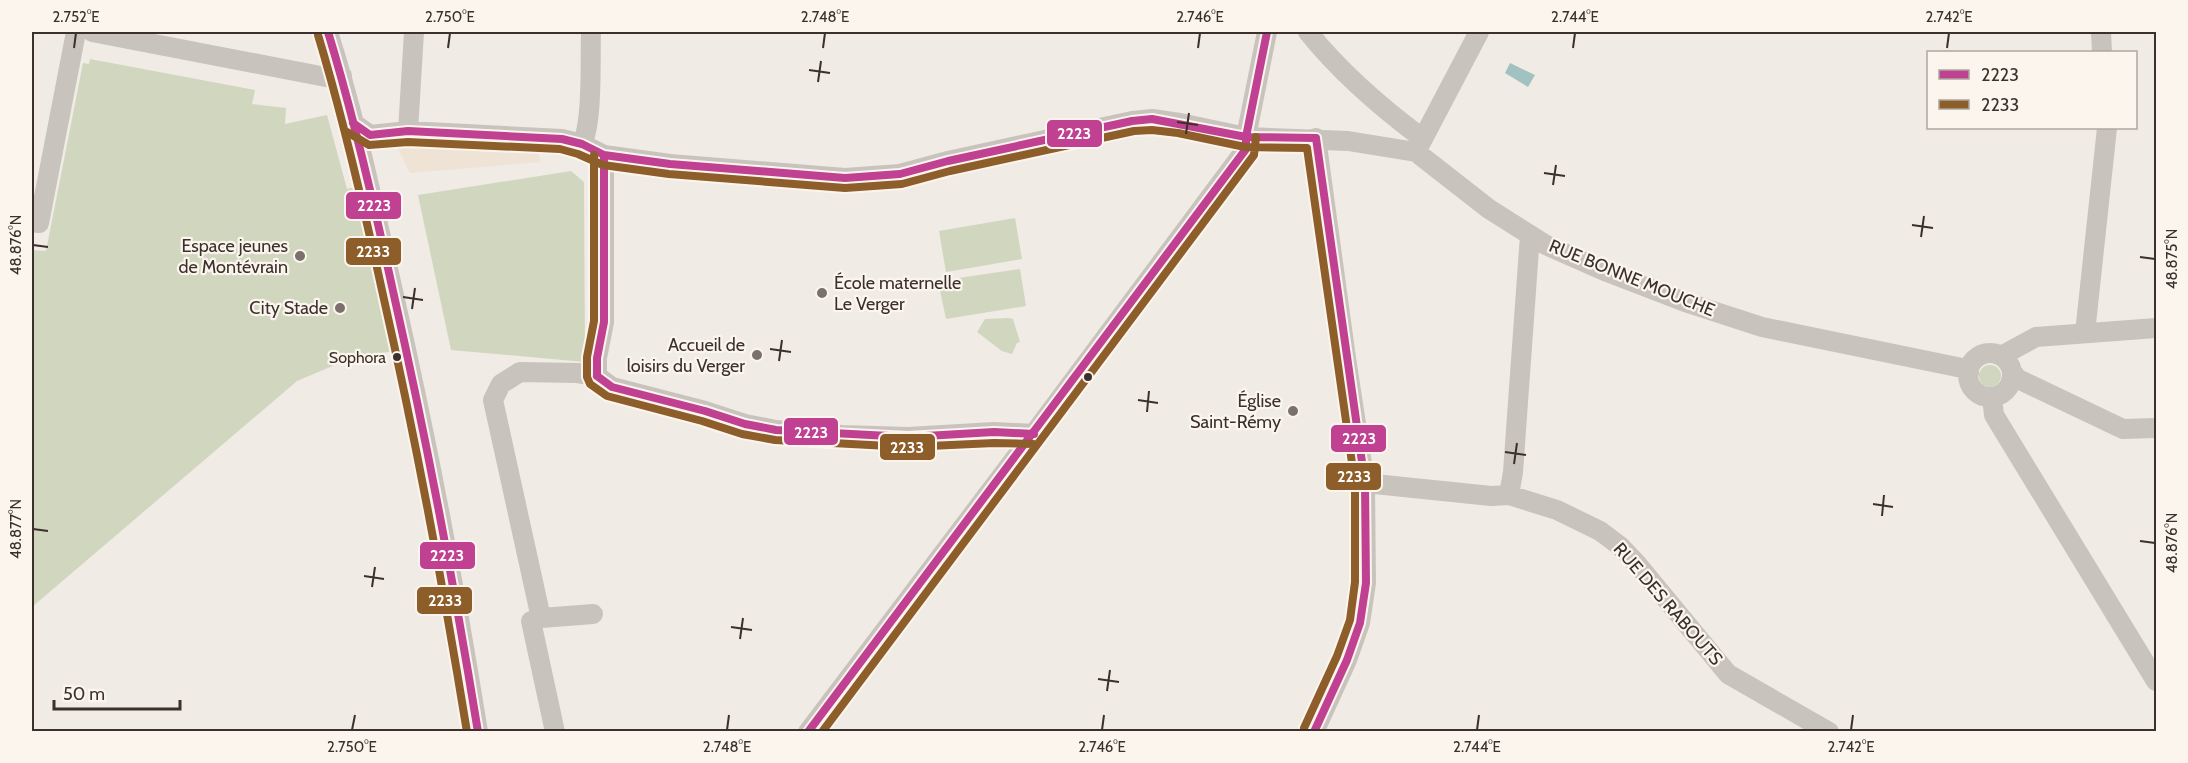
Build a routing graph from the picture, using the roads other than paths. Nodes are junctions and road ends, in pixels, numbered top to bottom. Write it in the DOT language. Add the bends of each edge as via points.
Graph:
graph roads {
  1 [pos="76,32"];
  2 [pos="92,32"];
  3 [pos="328,32"];
  4 [pos="414,32"];
  5 [pos="591,32"];
  6 [pos="1267,32"];
  7 [pos="1308,32"];
  8 [pos="1479,32"];
  9 [pos="2101,32"];
  10 [pos="182,40"];
  11 [pos="2102,51"];
  12 [pos="342,76"];
  13 [pos="353,123"];
  14 [pos="2107,129"];
  15 [pos="408,131"];
  16 [pos="1246,137"];
  17 [pos="1316,138"];
  18 [pos="582,144"];
  19 [pos="1419,145"];
  20 [pos="604,155"];
  21 [pos="32,222"];
  22 [pos="1530,235"];
  23 [pos="2157,328"];
  24 [pos="2085,333"];
  25 [pos="2001,356"];
  26 [pos="2012,372"];
  27 [pos="1969,373"];
  28 [pos="597,376"];
  29 [pos="1992,397"];
  30 [pos="2157,428"];
  31 [pos="1034,434"];
  32 [pos="1365,483"];
  33 [pos="1509,495"];
  34 [pos="593,614"];
  35 [pos="541,618"];
  36 [pos="2157,681"];
  37 [pos="478,732"];
  38 [pos="555,732"];
  39 [pos="808,732"];
  40 [pos="1314,732"];
  41 [pos="1829,732"];
  1 -- 21 [label="street" via="39,223"];
  2 -- 10 [label="street"];
  3 -- 12 [label="street"];
  4 -- 15 [label="street"];
  5 -- 18 [label="street" via="588,115"];
  6 -- 16 [label="street"];
  7 -- 19 [label="street" via="1331,61"];
  8 -- 19 [label="street"];
  9 -- 11 [label="street"];
  10 -- 12 [label="street" via="331,78"];
  12 -- 13 [label="street"];
  13 -- 15 [label="street, RUE BONNE MOUCHE" via="370,135"];
  13 -- 37 [label="street" via="444,528"];
  14 -- 24 [label="street"];
  15 -- 18 [label="street, RUE BONNE MOUCHE" via="562,139"];
  16 -- 17 [label="street, RUE BONNE MOUCHE"];
  16 -- 20 [label="street, RUE BONNE MOUCHE" via="1152,119 1125,121 900,174 845,178"];
  16 -- 31 [label="street" via="1246,149"];
  17 -- 19 [label="street, RUE BONNE MOUCHE"];
  17 -- 32 [label="street"];
  18 -- 20 [label="street, RUE BONNE MOUCHE"];
  19 -- 22 [label="street, RUE BONNE MOUCHE" via="1489,209"];
  20 -- 28 [label="street" via="604,322"];
  22 -- 27 [label="street, RUE BONNE MOUCHE" via="1607,272 1762,327 1962,368"];
  22 -- 33 [label="street"];
  23 -- 24 [label="street"];
  24 -- 25 [label="street" via="2036,337"];
  25 -- 26 [label="street"];
  25 -- 27 [label="street" via="1980,356"];
  26 -- 29 [label="street" via="2005,392"];
  26 -- 30 [label="street" via="2018,379 2123,429"];
  27 -- 29 [label="street" via="1972,388"];
  28 -- 31 [label="street" via="612,387 776,430 908,437"];
  28 -- 35 [label="street" via="520,372 501,384 494,400"];
  29 -- 36 [label="street" via="1994,415"];
  31 -- 39 [label="street"];
  32 -- 33 [label="street, RUE DES RABOUTS"];
  32 -- 40 [label="street" via="1366,583 1360,623"];
  33 -- 41 [label="street, RUE DES RABOUTS" via="1557,510 1600,531 1638,565 1728,674"];
  34 -- 35 [label="street"];
  35 -- 38 [label="street" via="531,621"];
}
